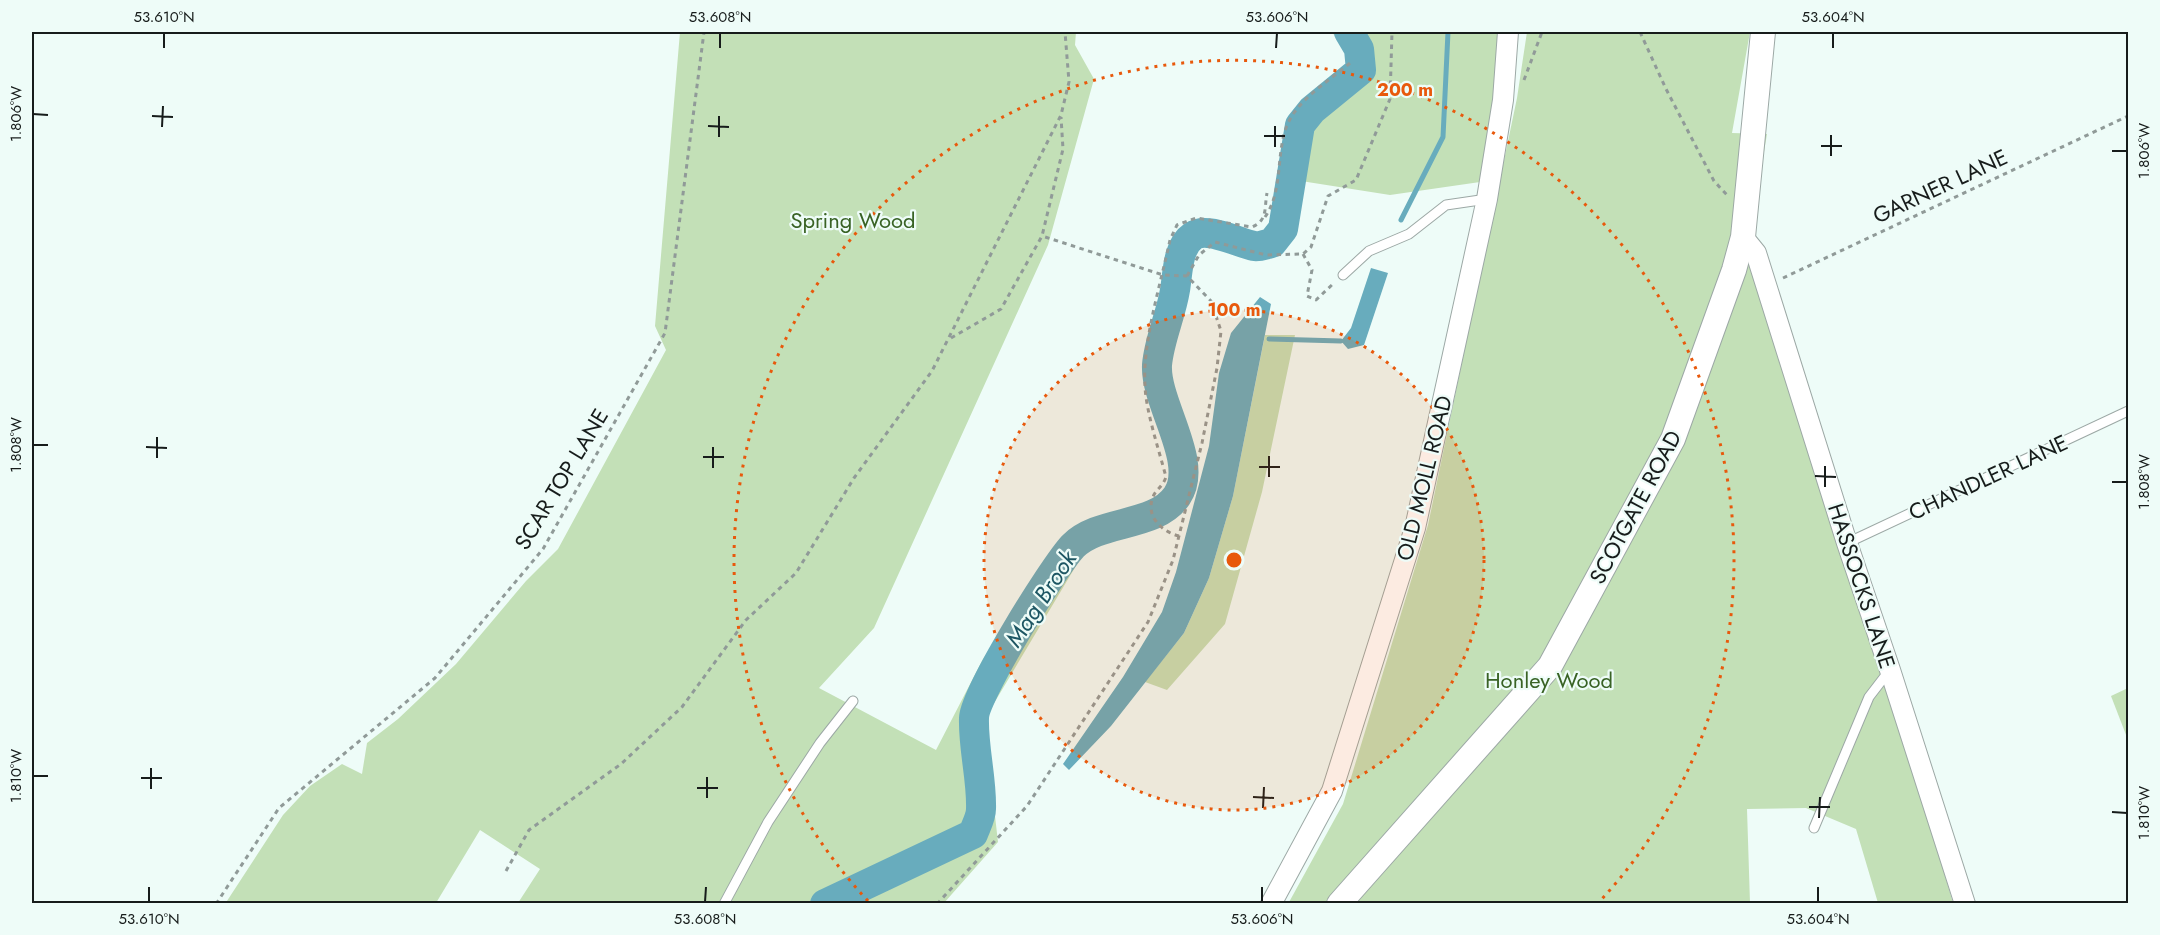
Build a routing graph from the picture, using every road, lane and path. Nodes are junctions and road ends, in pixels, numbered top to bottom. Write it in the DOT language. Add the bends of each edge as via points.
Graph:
graph roads {
  1 [pos="704,32"];
  2 [pos="1065,32"];
  3 [pos="1392,32"];
  4 [pos="1508,32"];
  5 [pos="1542,32"];
  6 [pos="1640,32"];
  7 [pos="1763,32"];
  8 [pos="1350,63"];
  9 [pos="1503,100"];
  10 [pos="1061,116"];
  11 [pos="2128,116"];
  12 [pos="1267,193"];
  13 [pos="1487,199"];
  14 [pos="1264,218"];
  15 [pos="1744,226"];
  16 [pos="1042,236"];
  17 [pos="1304,254"];
  18 [pos="1163,275"];
  19 [pos="1343,275"];
  20 [pos="1187,276"];
  21 [pos="1765,287"];
  22 [pos="949,339"];
  23 [pos="2128,411"];
  24 [pos="1179,537"];
  25 [pos="1847,543"];
  26 [pos="1890,669"];
  27 [pos="853,700"];
  28 [pos="1814,828"];
  29 [pos="506,871"];
  30 [pos="216,903"];
  31 [pos="723,903"];
  32 [pos="937,903"];
  33 [pos="1270,903"];
  34 [pos="1339,903"];
  35 [pos="1965,903"];
  1 -- 30 [label="path, SCAR TOP LANE" via="665,333 543,549 435,678 279,808"];
  2 -- 10 [label="path" via="1070,82"];
  3 -- 17 [label="path" via="1390,99 1356,180 1328,196 1311,247"];
  4 -- 9 [label="street, OLD MOLL ROAD"];
  5 -- 9 [label="path" via="1517,98"];
  6 -- 15 [label="path" via="1714,181"];
  7 -- 15 [label="street, SCOTGATE ROAD"];
  8 -- 14 [label="path" via="1299,105 1286,127 1274,196"];
  9 -- 13 [label="street, OLD MOLL ROAD"];
  10 -- 16 [label="path" via="1063,149"];
  10 -- 22 [label="path"];
  11 -- 21 [label="path, GARNER LANE"];
  12 -- 14 [label="path"];
  13 -- 19 [label="lane" via="1446,205 1409,234 1369,250"];
  13 -- 33 [label="street, OLD MOLL ROAD" via="1415,528 1332,791"];
  14 -- 18 [label="path" via="1252,227 1196,218 1177,225"];
  15 -- 21 [label="street, HASSOCKS LANE"];
  15 -- 34 [label="street, SCOTGATE ROAD" via="1734,270 1673,439 1550,666"];
  16 -- 18 [label="path"];
  16 -- 22 [label="path" via="1001,309"];
  17 -- 19 [label="path" via="1312,270 1307,296 1311,299 1316,300"];
  17 -- 20 [label="path" via="1266,255 1215,242 1199,255"];
  18 -- 20 [label="path"];
  18 -- 24 [label="path" via="1144,375 1166,477 1151,507 1157,524"];
  20 -- 24 [label="path" via="1211,301 1221,332 1202,443"];
  21 -- 25 [label="street, HASSOCKS LANE"];
  22 -- 29 [label="path" via="932,371 854,478 796,573 746,620 682,707 621,764 529,830"];
  23 -- 25 [label="lane, CHANDLER LANE"];
  24 -- 32 [label="path" via="1148,622 1034,796"];
  25 -- 26 [label="street, HASSOCKS LANE"];
  26 -- 28 [label="lane" via="1869,697"];
  26 -- 35 [label="street, HASSOCKS LANE"];
  27 -- 31 [label="lane" via="775,812"];
}
